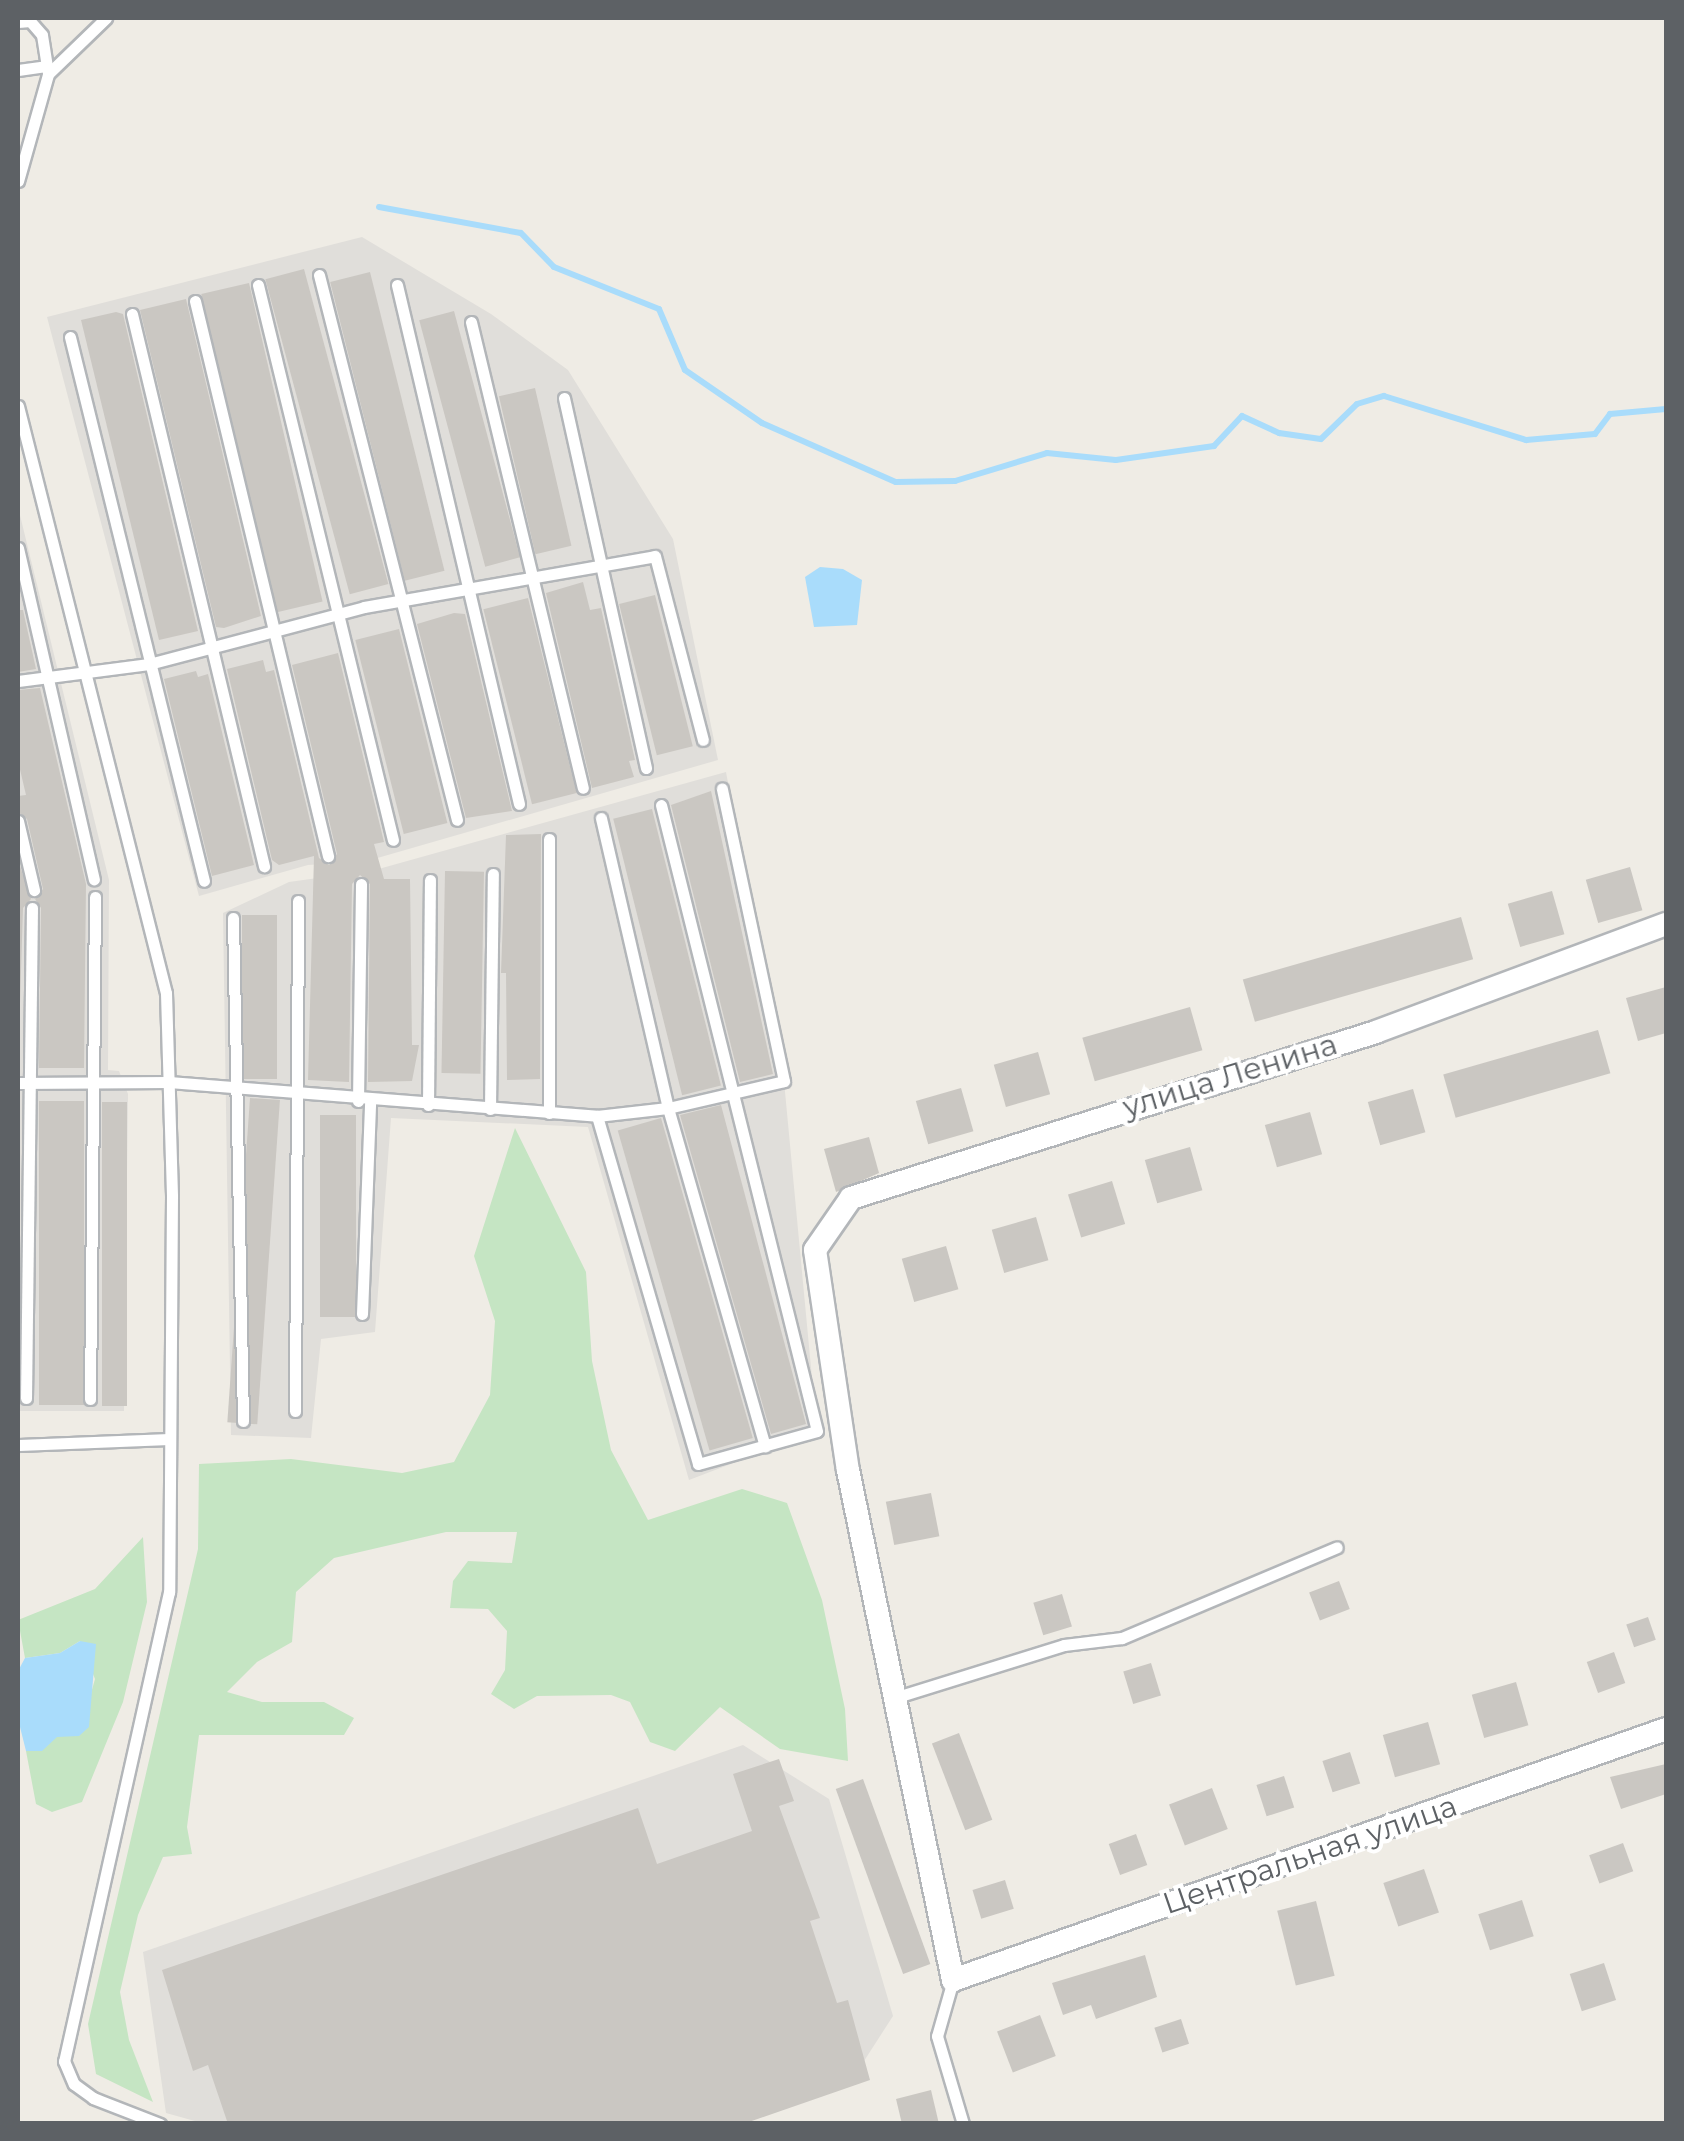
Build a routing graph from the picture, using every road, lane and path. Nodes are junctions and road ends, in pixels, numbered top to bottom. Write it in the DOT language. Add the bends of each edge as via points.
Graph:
graph roads {
  1 [pos="106,18"];
  2 [pos="18,22"];
  3 [pos="18,70"];
  4 [pos="47,70"];
  5 [pos="18,181"];
  6 [pos="319,275"];
  7 [pos="397,285"];
  8 [pos="258,286"];
  9 [pos="195,302"];
  10 [pos="132,314"];
  11 [pos="471,322"];
  12 [pos="70,336"];
  13 [pos="564,398"];
  14 [pos="18,406"];
  15 [pos="18,548"];
  16 [pos="599,565"];
  17 [pos="530,578"];
  18 [pos="466,589"];
  19 [pos="400,601"];
  20 [pos="334,615"];
  21 [pos="271,632"];
  22 [pos="208,648"];
  23 [pos="149,664"];
  24 [pos="80,670"];
  25 [pos="48,674"];
  26 [pos="18,681"];
  27 [pos="703,740"];
  28 [pos="646,768"];
  29 [pos="583,788"];
  30 [pos="722,789"];
  31 [pos="519,804"];
  32 [pos="660,805"];
  33 [pos="601,818"];
  34 [pos="18,820"];
  35 [pos="457,820"];
  36 [pos="549,839"];
  37 [pos="392,840"];
  38 [pos="328,856"];
  39 [pos="264,866"];
  40 [pos="493,874"];
  41 [pos="94,879"];
  42 [pos="430,880"];
  43 [pos="204,881"];
  44 [pos="361,884"];
  45 [pos="34,890"];
  46 [pos="95,897"];
  47 [pos="298,900"];
  48 [pos="32,908"];
  49 [pos="233,918"];
  50 [pos="1666,924"];
  51 [pos="94,1082"];
  52 [pos="169,1082"];
  53 [pos="24,1083"];
  54 [pos="238,1090"];
  55 [pos="734,1094"];
  56 [pos="292,1096"];
  57 [pos="364,1101"];
  58 [pos="428,1105"];
  59 [pos="668,1108"];
  60 [pos="490,1109"];
  61 [pos="549,1113"];
  62 [pos="597,1116"];
  63 [pos="362,1314"];
  64 [pos="26,1398"];
  65 [pos="90,1399"];
  66 [pos="295,1412"];
  67 [pos="243,1421"];
  68 [pos="170,1439"];
  69 [pos="18,1446"];
  70 [pos="765,1446"];
  71 [pos="1337,1547"];
  72 [pos="897,1697"];
  73 [pos="1666,1729"];
  74 [pos="953,1980"];
  75 [pos="160,2124"];
  76 [pos="963,2124"];
  1 -- 4 [label="lane"];
  2 -- 4 [label="lane" via="30,21 42,35"];
  3 -- 4 [label="lane"];
  4 -- 5 [label="lane"];
  6 -- 19 [label="lane"];
  7 -- 18 [label="lane"];
  8 -- 20 [label="lane"];
  9 -- 21 [label="lane"];
  10 -- 22 [label="lane"];
  11 -- 17 [label="lane"];
  12 -- 23 [label="lane"];
  13 -- 16 [label="lane"];
  14 -- 24 [label="lane"];
  15 -- 25 [label="lane"];
  16 -- 17 [label="lane"];
  16 -- 27 [label="lane" via="655,556"];
  16 -- 28 [label="lane"];
  17 -- 18 [label="lane"];
  17 -- 29 [label="lane"];
  18 -- 19 [label="lane"];
  18 -- 31 [label="lane"];
  19 -- 20 [label="lane"];
  19 -- 35 [label="lane"];
  20 -- 21 [label="lane"];
  20 -- 37 [label="lane"];
  21 -- 22 [label="lane"];
  21 -- 38 [label="lane"];
  22 -- 23 [label="lane"];
  22 -- 39 [label="lane"];
  23 -- 24 [label="lane"];
  23 -- 43 [label="lane"];
  24 -- 25 [label="lane"];
  24 -- 52 [label="lane" via="150,912 166,993"];
  25 -- 26 [label="lane"];
  25 -- 41 [label="lane"];
  30 -- 55 [label="lane" via="784,1081"];
  32 -- 55 [label="lane"];
  33 -- 59 [label="lane"];
  34 -- 45 [label="lane"];
  36 -- 61 [label="lane"];
  40 -- 60 [label="lane"];
  42 -- 58 [label="lane"];
  44 -- 57 [label="lane"];
  46 -- 51 [label="lane"];
  47 -- 56 [label="lane"];
  48 -- 53 [label="lane"];
  49 -- 54 [label="lane"];
  50 -- 72 [label="street, улица Ленина" via="1376,1032 850,1198 814,1250 848,1470"];
  51 -- 52 [label="lane"];
  51 -- 53 [label="lane"];
  51 -- 65 [label="lane"];
  52 -- 54 [label="lane"];
  52 -- 68 [label="lane"];
  53 -- 64 [label="lane"];
  54 -- 56 [label="lane"];
  54 -- 67 [label="lane"];
  55 -- 59 [label="lane"];
  55 -- 70 [label="lane" via="818,1431"];
  56 -- 57 [label="lane"];
  56 -- 66 [label="lane"];
  57 -- 58 [label="lane"];
  57 -- 63 [label="lane"];
  58 -- 60 [label="lane"];
  59 -- 62 [label="lane"];
  59 -- 70 [label="lane"];
  60 -- 61 [label="lane"];
  61 -- 62 [label="lane"];
  62 -- 70 [label="lane" via="698,1464"];
  68 -- 69 [label="lane"];
  68 -- 75 [label="lane" via="164,1629 64,2060 74,2084 93,2098"];
  71 -- 72 [label="lane" via="1122,1638 1064,1645"];
  72 -- 74 [label="street"];
  73 -- 74 [label="street, Центральная улица"];
  74 -- 76 [label="lane" via="936,2036"];
}
